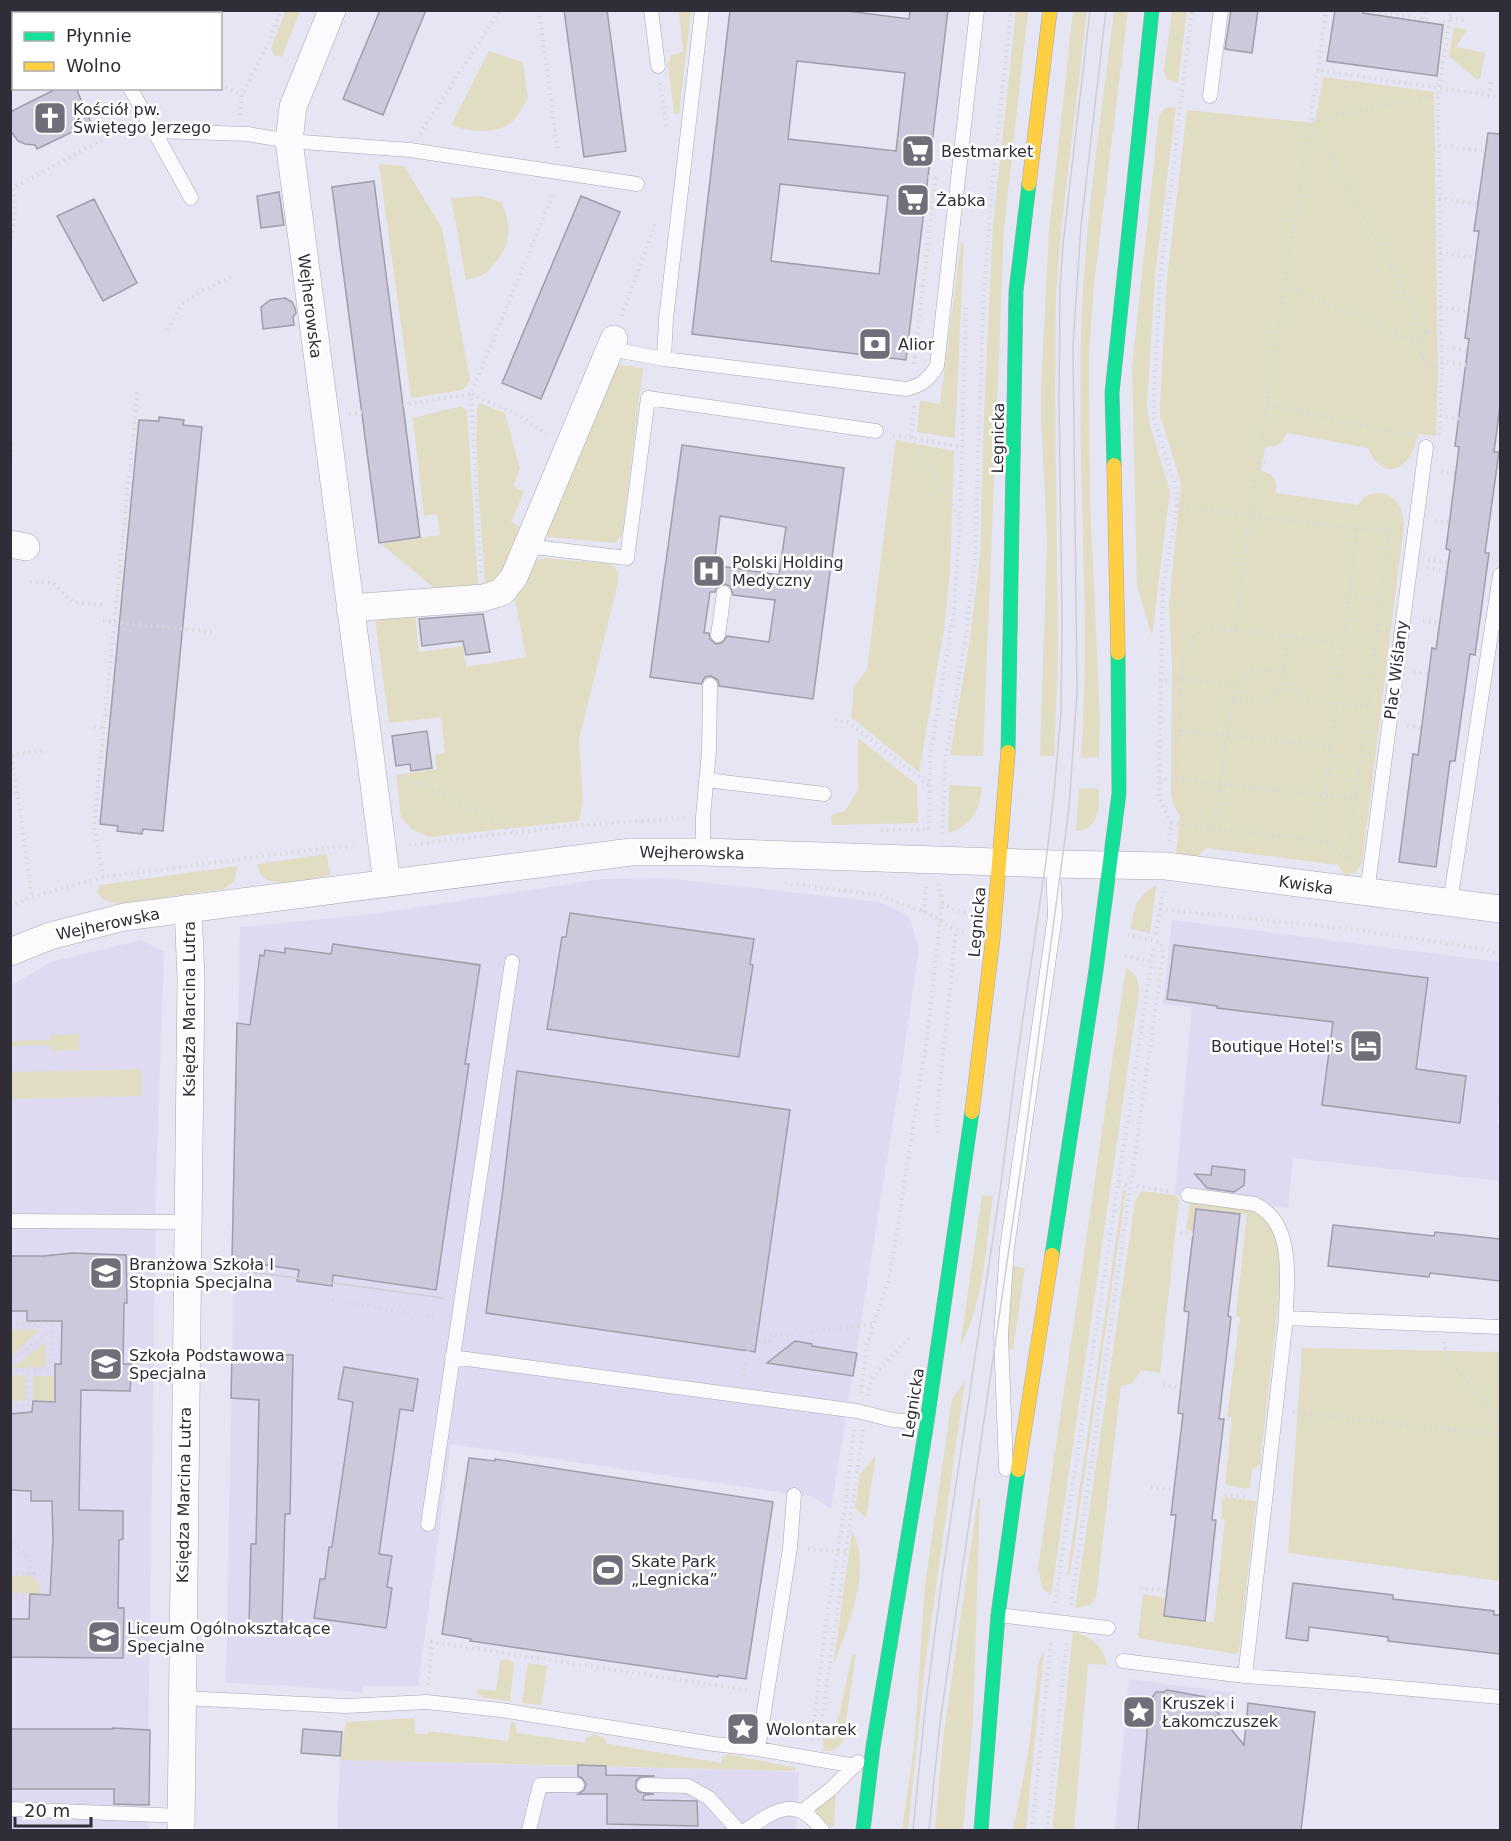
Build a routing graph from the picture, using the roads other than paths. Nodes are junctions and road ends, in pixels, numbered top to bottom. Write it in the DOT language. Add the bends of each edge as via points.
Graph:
graph roads {
  1 [pos="332,10"];
  2 [pos="651,10"];
  3 [pos="702,10"];
  4 [pos="977,10"];
  5 [pos="1050,10"];
  6 [pos="1152,10"];
  7 [pos="1221,10"];
  8 [pos="658,66"];
  9 [pos="131,90"];
  10 [pos="1210,96"];
  11 [pos="154,131"];
  12 [pos="289,141"];
  13 [pos="637,184"];
  14 [pos="191,198"];
  15 [pos="612,344"];
  16 [pos="664,359"];
  17 [pos="881,433"];
  18 [pos="1422,442"];
  19 [pos="526,546"];
  20 [pos="1500,575"];
  21 [pos="724,593"];
  22 [pos="350,608"];
  23 [pos="718,635"];
  24 [pos="710,685"];
  25 [pos="706,780"];
  26 [pos="824,794"];
  27 [pos="703,852"];
  28 [pos="998,861"];
  29 [pos="1053,864"];
  30 [pos="1111,865"];
  31 [pos="387,883"];
  32 [pos="1367,893"];
  33 [pos="1450,903"];
  34 [pos="188,908"];
  35 [pos="1500,909"];
  36 [pos="10,952"];
  37 [pos="512,962"];
  38 [pos="1188,1195"];
  39 [pos="10,1221"];
  40 [pos="189,1222"];
  41 [pos="1286,1318"];
  42 [pos="1500,1326"];
  43 [pos="452,1357"];
  44 [pos="927,1424"];
  45 [pos="794,1495"];
  46 [pos="428,1524"];
  47 [pos="1008,1537"];
  48 [pos="998,1615"];
  49 [pos="1108,1628"];
  50 [pos="1124,1660"];
  51 [pos="1245,1676"];
  52 [pos="1500,1697"];
  53 [pos="182,1698"];
  54 [pos="873,1747"];
  55 [pos="758,1749"];
  56 [pos="855,1766"];
  57 [pos="577,1785"];
  58 [pos="644,1785"];
  59 [pos="10,1809"];
  60 [pos="804,1810"];
  61 [pos="182,1823"];
  62 [pos="529,1830"];
  63 [pos="738,1830"];
  64 [pos="746,1830"];
  65 [pos="822,1830"];
  66 [pos="863,1830"];
  67 [pos="981,1830"];
  1 -- 12 [label="street, Wejherowska" via="293,107"];
  2 -- 8 [label="lane"];
  3 -- 16 [label="lane"];
  4 -- 16 [label="lane" via="937,366 930,376 915,387 906,388"];
  5 -- 28 [label="main road, Legnicka" via="1016,291 1009,746"];
  6 -- 30 [label="main road" via="1112,393 1120,769"];
  7 -- 10 [label="lane"];
  9 -- 11 [label="lane"];
  11 -- 12 [label="lane" via="238,134"];
  11 -- 14 [label="lane"];
  12 -- 13 [label="lane" via="410,150"];
  12 -- 22 [label="street, Wejherowska"];
  15 -- 16 [label="lane"];
  15 -- 19 [label="street"];
  17 -- 19 [label="lane" via="648,398 627,558"];
  18 -- 32 [label="lane, Plac Wiślany"];
  19 -- 22 [label="street" via="514,577 502,592 483,598"];
  20 -- 33 [label="lane"];
  21 -- 23 [label="lane"];
  22 -- 31 [label="street, Wejherowska"];
  24 -- 25 [label="lane"];
  25 -- 26 [label="lane"];
  25 -- 27 [label="lane"];
  27 -- 28 [label="street, Wejherowska"];
  27 -- 31 [label="street, Wejherowska" via="631,852"];
  28 -- 29 [label="street, Wejherowska"];
  28 -- 44 [label="main road, Legnicka" via="974,1103"];
  29 -- 30 [label="street, Kwiska"];
  29 -- 47 [label="lane" via="1055,916 1007,1248 1001,1335"];
  30 -- 32 [label="street, Kwiska" via="1166,866"];
  30 -- 47 [label="main road"];
  31 -- 34 [label="street, Wejherowska"];
  32 -- 33 [label="street, Kwiska"];
  33 -- 35 [label="street, Kwiska"];
  34 -- 36 [label="street, Wejherowska" via="93,924"];
  34 -- 40 [label="street, Księdza Marcina Lutra"];
  37 -- 43 [label="lane"];
  38 -- 41 [label="lane" via="1255,1204 1273,1217 1287,1255"];
  39 -- 40 [label="lane"];
  40 -- 53 [label="street, Księdza Marcina Lutra"];
  41 -- 42 [label="lane"];
  41 -- 51 [label="lane"];
  43 -- 44 [label="lane"];
  43 -- 46 [label="lane"];
  44 -- 54 [label="main road, Legnicka"];
  45 -- 55 [label="lane" via="790,1548"];
  47 -- 48 [label="main road"];
  48 -- 49 [label="lane"];
  48 -- 67 [label="main road"];
  50 -- 51 [label="lane"];
  51 -- 52 [label="lane"];
  53 -- 55 [label="lane" via="345,1706 427,1702"];
  53 -- 61 [label="street, Księdza Marcina Lutra"];
  54 -- 56 [label="lane"];
  54 -- 66 [label="main road, Legnicka"];
  55 -- 56 [label="lane"];
  56 -- 60 [label="lane"];
  57 -- 62 [label="lane" via="540,1785"];
  58 -- 63 [label="lane" via="688,1786 709,1798"];
  59 -- 61 [label="lane"];
  60 -- 64 [label="lane" via="788,1809 768,1815"];
  60 -- 65 [label="lane"];
}
